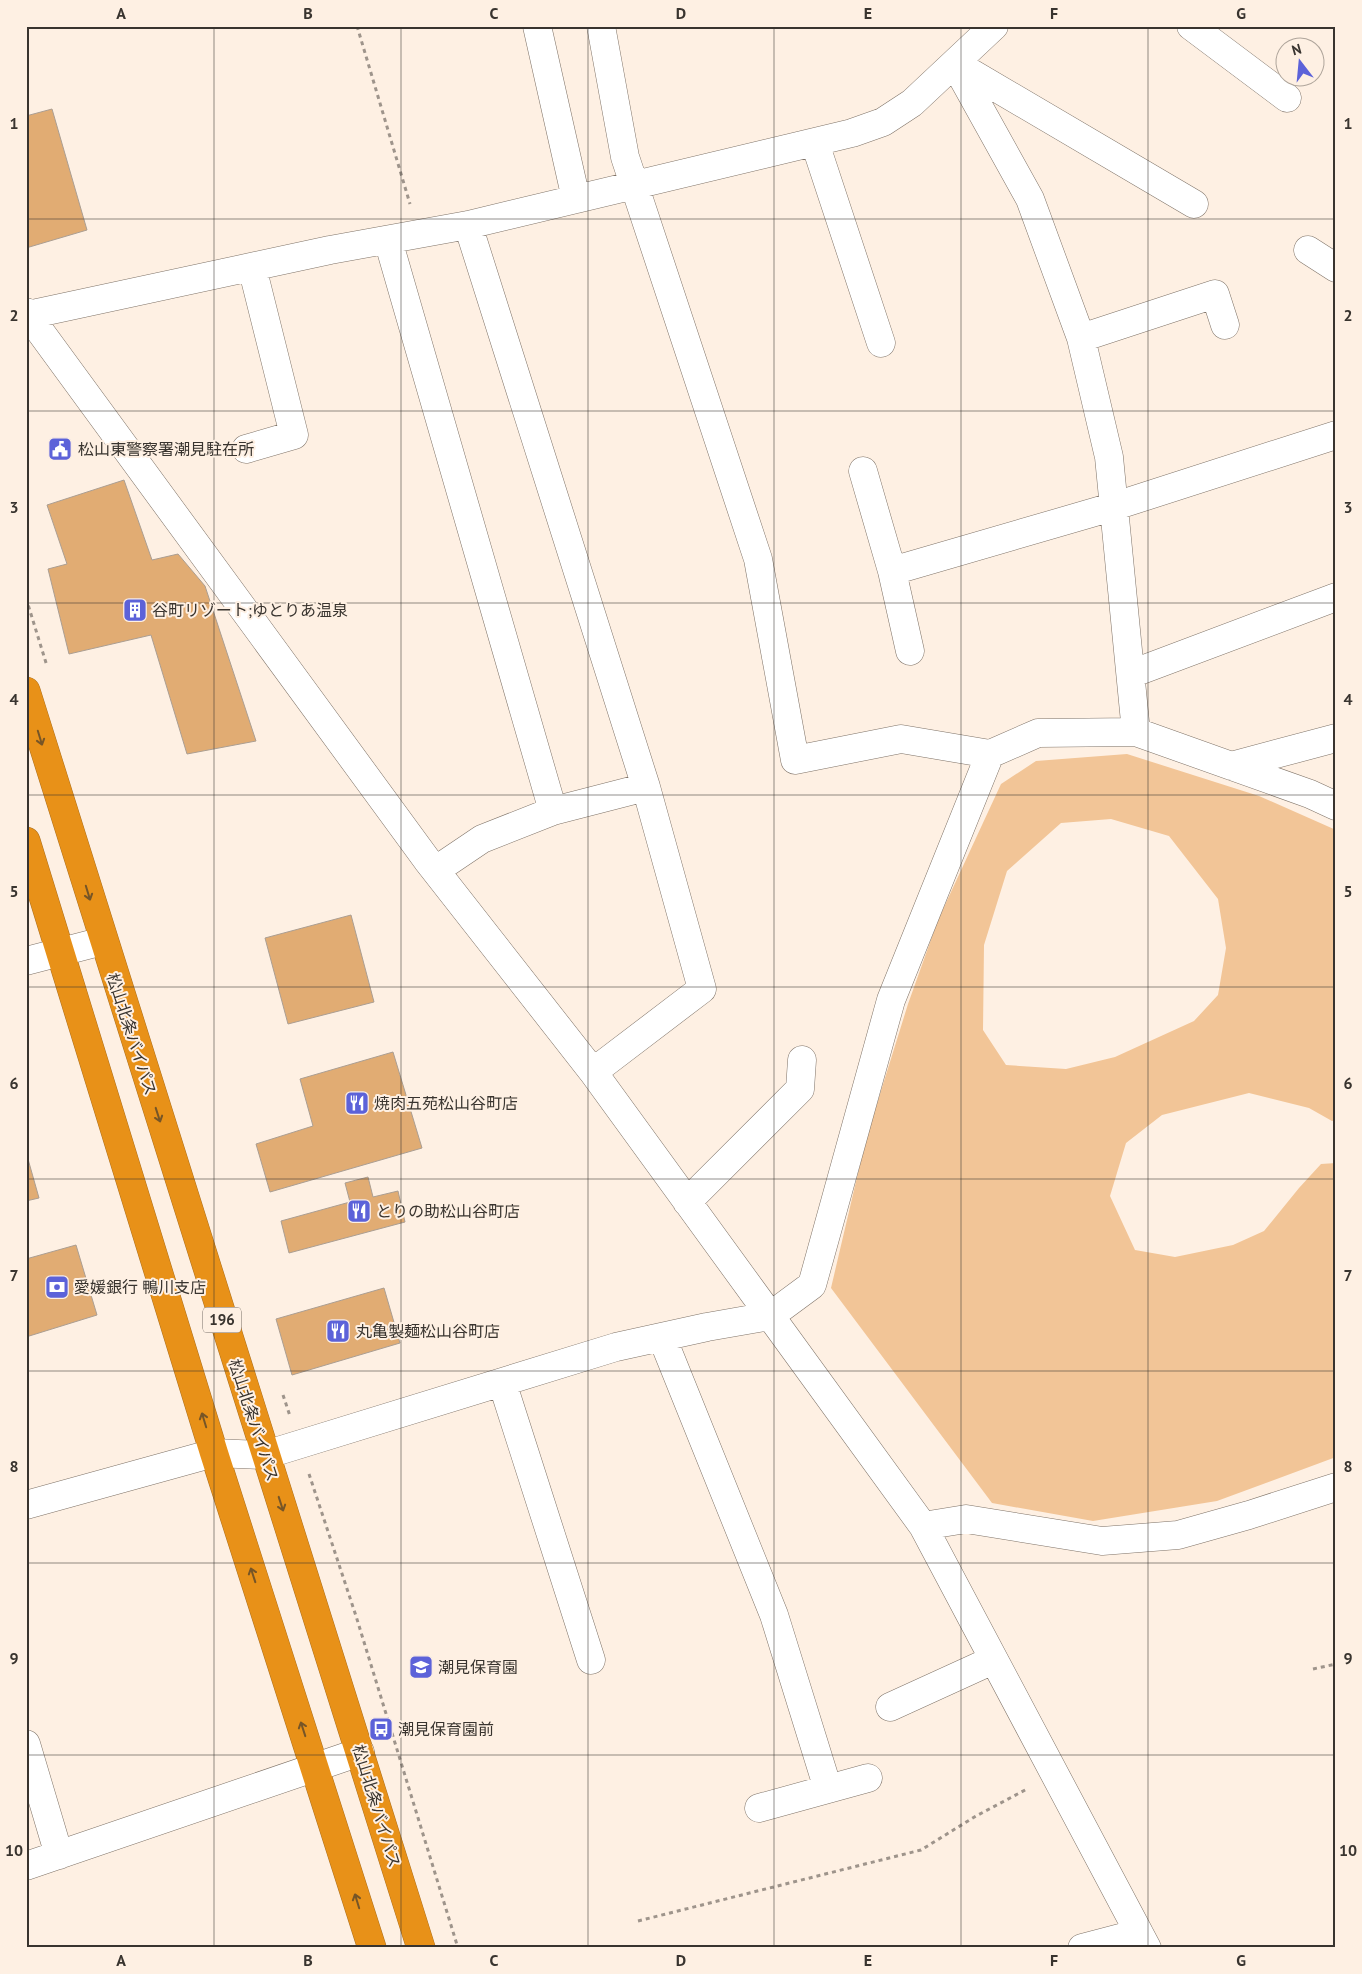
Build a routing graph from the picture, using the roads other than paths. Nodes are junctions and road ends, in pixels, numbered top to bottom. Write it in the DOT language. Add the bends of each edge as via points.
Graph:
graph roads {
  1 [pos="537,26"];
  2 [pos="601,26"];
  3 [pos="994,26"];
  4 [pos="1191,26"];
  5 [pos="955,64"];
  6 [pos="1287,98"];
  7 [pos="814,142"];
  8 [pos="635,184"];
  9 [pos="576,198"];
  10 [pos="1194,204"];
  11 [pos="468,225"];
  12 [pos="388,240"];
  13 [pos="1308,250"];
  14 [pos="252,267"];
  15 [pos="1336,268"];
  16 [pos="27,313"];
  17 [pos="1225,325"];
  18 [pos="1081,338"];
  19 [pos="881,343"];
  20 [pos="1336,435"];
  21 [pos="246,449"];
  22 [pos="863,471"];
  23 [pos="1112,507"];
  24 [pos="892,570"];
  25 [pos="1336,597"];
  26 [pos="910,651"];
  27 [pos="1130,674"];
  28 [pos="26,692"];
  29 [pos="1136,732"];
  30 [pos="1336,738"];
  31 [pos="990,754"];
  32 [pos="1231,766"];
  33 [pos="646,787"];
  34 [pos="1336,806"];
  35 [pos="553,811"];
  36 [pos="26,841"];
  37 [pos="436,870"];
  38 [pos="103,941"];
  39 [pos="60,952"];
  40 [pos="26,961"];
  41 [pos="802,1060"];
  42 [pos="593,1072"];
  43 [pos="687,1202"];
  44 [pos="770,1316"];
  45 [pos="662,1337"];
  46 [pos="502,1382"];
  47 [pos="214,1454"];
  48 [pos="265,1455"];
  49 [pos="1336,1487"];
  50 [pos="26,1505"];
  51 [pos="923,1526"];
  52 [pos="592,1660"];
  53 [pos="993,1660"];
  54 [pos="890,1707"];
  55 [pos="26,1744"];
  56 [pos="360,1752"];
  57 [pos="315,1767"];
  58 [pos="868,1778"];
  59 [pos="828,1789"];
  60 [pos="759,1808"];
  61 [pos="59,1855"];
  62 [pos="26,1866"];
  63 [pos="1143,1941"];
  64 [pos="372,1948"];
  65 [pos="421,1948"];
  66 [pos="1082,1948"];
  1 -- 9 [label="street"];
  2 -- 8 [label="street" via="625,157"];
  3 -- 5 [label="street"];
  4 -- 6 [label="street"];
  5 -- 7 [label="street" via="912,103 884,122 852,134"];
  5 -- 10 [label="street"];
  5 -- 18 [label="street" via="1030,199"];
  7 -- 8 [label="street"];
  7 -- 19 [label="street"];
  8 -- 9 [label="street"];
  8 -- 31 [label="street" via="758,559 795,760 901,739"];
  9 -- 11 [label="street"];
  11 -- 12 [label="street"];
  11 -- 33 [label="street"];
  12 -- 14 [label="street"];
  12 -- 35 [label="street"];
  13 -- 15 [label="street"];
  14 -- 16 [label="street"];
  14 -- 21 [label="street" via="294,435"];
  16 -- 37 [label="street"];
  17 -- 18 [label="street" via="1215,294"];
  18 -- 23 [label="street" via="1109,457"];
  20 -- 23 [label="street"];
  22 -- 24 [label="street"];
  23 -- 24 [label="street"];
  23 -- 27 [label="street"];
  24 -- 26 [label="street"];
  25 -- 27 [label="street"];
  27 -- 29 [label="street"];
  28 -- 38 [label="highway, 松山北条バイパス / 196, one-way"];
  29 -- 31 [label="street" via="1038,733"];
  29 -- 32 [label="street"];
  30 -- 32 [label="street"];
  31 -- 44 [label="street" via="891,1000 812,1285"];
  32 -- 34 [label="street"];
  33 -- 35 [label="street"];
  33 -- 42 [label="street" via="702,989"];
  35 -- 37 [label="street" via="482,839"];
  36 -- 39 [label="highway"];
  37 -- 42 [label="street"];
  38 -- 39 [label="street"];
  38 -- 48 [label="highway, 松山北条バイパス / 196, one-way"];
  39 -- 40 [label="street"];
  47 -- 39 [label="highway, one-way"];
  41 -- 43 [label="street" via="800,1089"];
  42 -- 43 [label="street"];
  43 -- 44 [label="street"];
  44 -- 45 [label="street"];
  44 -- 51 [label="street"];
  45 -- 46 [label="street" via="616,1346"];
  45 -- 59 [label="street" via="774,1615"];
  46 -- 48 [label="street"];
  46 -- 52 [label="street"];
  47 -- 48 [label="street"];
  47 -- 50 [label="street"];
  57 -- 47 [label="highway, one-way"];
  48 -- 56 [label="highway, 松山北条バイパス / 196, one-way"];
  49 -- 51 [label="street" via="1178,1535 1102,1541 966,1519"];
  51 -- 53 [label="street"];
  53 -- 54 [label="street"];
  53 -- 63 [label="street"];
  55 -- 61 [label="street"];
  56 -- 57 [label="street"];
  56 -- 65 [label="highway, 松山北条バイパス / 196"];
  57 -- 61 [label="street"];
  64 -- 57 [label="highway, one-way"];
  58 -- 59 [label="street"];
  59 -- 60 [label="street"];
  61 -- 62 [label="street"];
  63 -- 66 [label="street"];
}
